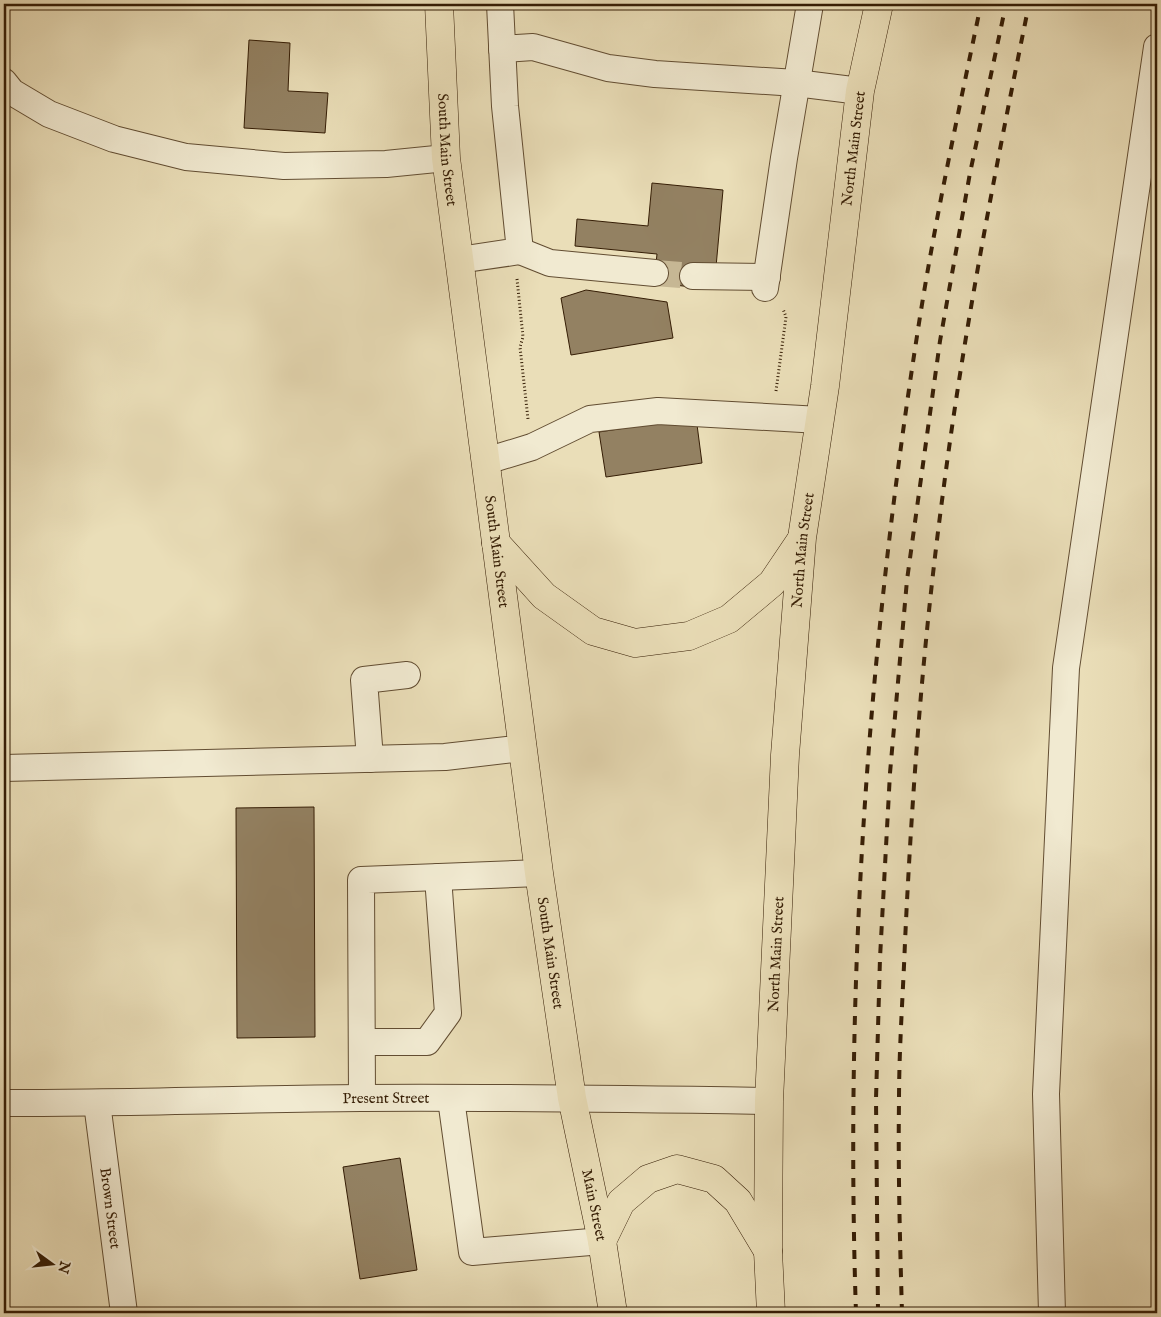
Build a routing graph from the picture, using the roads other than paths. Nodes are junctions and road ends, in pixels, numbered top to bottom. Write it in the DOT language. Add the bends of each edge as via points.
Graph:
graph roads {
  1 [pos="439,4"];
  2 [pos="500,4"];
  3 [pos="810,4"];
  4 [pos="879,4"];
  5 [pos="1157,47"];
  6 [pos="502,49"];
  7 [pos="4,82"];
  8 [pos="796,83"];
  9 [pos="860,91"];
  10 [pos="446,158"];
  11 [pos="520,251"];
  12 [pos="459,260"];
  13 [pos="655,273"];
  14 [pos="694,276"];
  15 [pos="820,420"];
  16 [pos="486,461"];
  17 [pos="802,538"];
  18 [pos="496,543"];
  19 [pos="407,675"];
  20 [pos="523,748"];
  21 [pos="370,759"];
  22 [pos="4,768"];
  23 [pos="539,873"];
  24 [pos="438,877"];
  25 [pos="362,1042"];
  26 [pos="362,1098"];
  27 [pos="451,1098"];
  28 [pos="572,1098"];
  29 [pos="769,1101"];
  30 [pos="4,1103"];
  31 [pos="97,1103"];
  32 [pos="602,1241"];
  33 [pos="768,1252"];
  34 [pos="124,1313"];
  35 [pos="613,1313"];
  36 [pos="771,1313"];
  37 [pos="1052,1313"];
  1 -- 10 [label="highway, South Main Street"];
  2 -- 6 [label="street"];
  3 -- 8 [label="street"];
  4 -- 9 [label="highway, North Main Street"];
  5 -- 37 [label="street" via="1066,668 1046,1094"];
  6 -- 8 [label="street" via="533,47 608,68 655,74"];
  6 -- 11 [label="street"];
  7 -- 10 [label="street" via="12,92 49,114 114,139 186,157 284,166 386,164"];
  8 -- 9 [label="street"];
  8 -- 14 [label="street" via="766,283"];
  9 -- 15 [label="highway, North Main Street"];
  10 -- 12 [label="highway, South Main Street"];
  11 -- 12 [label="street"];
  11 -- 13 [label="street" via="550,263"];
  12 -- 16 [label="highway, South Main Street"];
  15 -- 16 [label="street" via="658,411 590,419 532,448"];
  15 -- 17 [label="highway, North Main Street"];
  16 -- 18 [label="highway, South Main Street"];
  17 -- 18 [label="highway" via="772,583 730,619 689,636 635,643 593,631 544,596"];
  17 -- 29 [label="highway, North Main Street" via="785,755"];
  18 -- 20 [label="highway, South Main Street"];
  19 -- 21 [label="street" via="364,680"];
  20 -- 21 [label="street" via="445,757"];
  20 -- 23 [label="highway, South Main Street"];
  21 -- 22 [label="street"];
  23 -- 24 [label="street"];
  23 -- 28 [label="highway, South Main Street"];
  24 -- 25 [label="street" via="448,1013 427,1042"];
  24 -- 25 [label="street" via="361,880"];
  25 -- 26 [label="street"];
  26 -- 27 [label="street, Present Street"];
  26 -- 31 [label="street, Present Street"];
  27 -- 28 [label="street, Present Street"];
  27 -- 32 [label="street" via="472,1252"];
  28 -- 29 [label="street, Present Street"];
  28 -- 32 [label="highway, Main Street"];
  29 -- 33 [label="highway"];
  30 -- 31 [label="street, Present Street"];
  31 -- 34 [label="street, Brown Street"];
  32 -- 33 [label="highway" via="621,1202 648,1179 677,1169 714,1179 738,1201"];
  32 -- 35 [label="highway, Main Street"];
  33 -- 36 [label="highway"];
}
